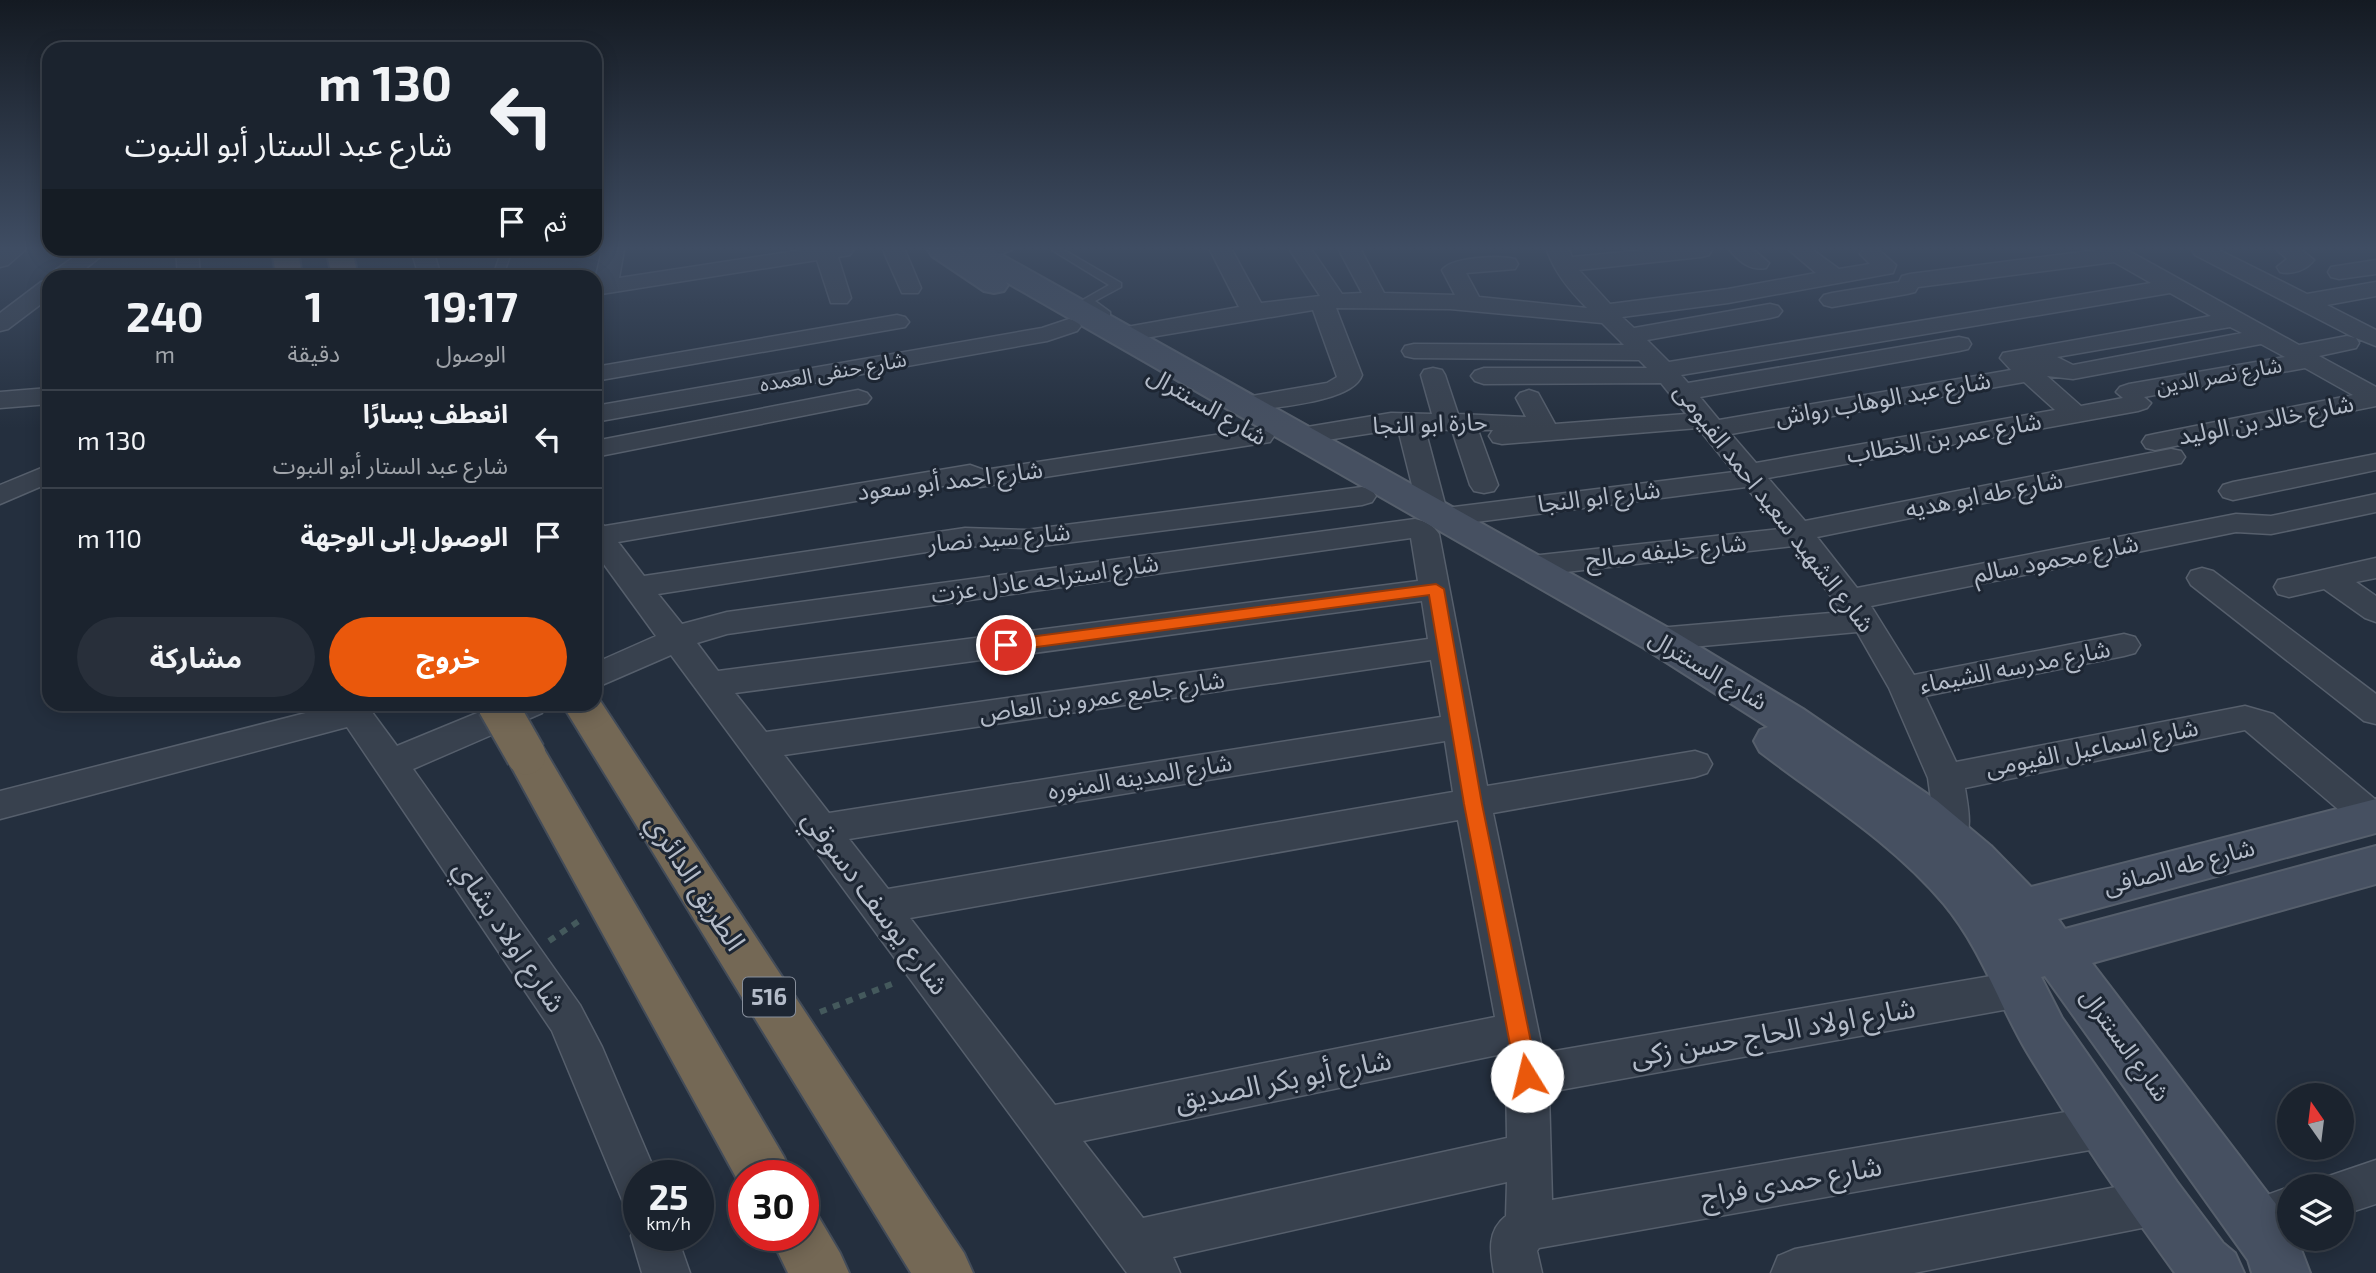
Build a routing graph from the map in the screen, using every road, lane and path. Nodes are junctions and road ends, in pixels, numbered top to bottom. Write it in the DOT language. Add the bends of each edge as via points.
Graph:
graph roads {
  1 [pos="19,309"];
  2 [pos="1039,309"];
  3 [pos="1088,309"];
  4 [pos="1097,309"];
  5 [pos="1252,309"];
  6 [pos="1279,309"];
  7 [pos="1331,309"];
  8 [pos="1488,309"];
  9 [pos="1602,309"];
  10 [pos="1668,309"];
  11 [pos="1808,309"];
  12 [pos="1983,309"];
  13 [pos="2216,309"];
  14 [pos="2249,309"];
  15 [pos="2319,309"];
  16 [pos="2376,310"];
  17 [pos="1254,313"];
  18 [pos="2228,316"];
  19 [pos="2332,316"];
  20 [pos="897,322"];
  21 [pos="0,324"];
  22 [pos="1069,326"];
  23 [pos="1116,326"];
  24 [pos="2264,335"];
  25 [pos="2376,339"];
  26 [pos="2347,343"];
  27 [pos="1959,344"];
  28 [pos="1414,351"];
  29 [pos="1644,351"];
  30 [pos="1562,352"];
  31 [pos="2302,356"];
  32 [pos="2032,362"];
  33 [pos="602,373"];
  34 [pos="1433,375"];
  35 [pos="1484,376"];
  36 [pos="1572,376"];
  37 [pos="42,397"];
  38 [pos="2376,397"];
  39 [pos="858,398"];
  40 [pos="1529,398"];
  41 [pos="2133,398"];
  42 [pos="0,400"];
  43 [pos="602,413"];
  44 [pos="2075,414"];
  45 [pos="1252,420"];
  46 [pos="1409,420"];
  47 [pos="1454,420"];
  48 [pos="1708,424"];
  49 [pos="1546,432"];
  50 [pos="1301,436"];
  51 [pos="602,448"];
  52 [pos="2163,449"];
  53 [pos="2376,462"];
  54 [pos="42,472"];
  55 [pos="0,474"];
  56 [pos="42,475"];
  57 [pos="1751,475"];
  58 [pos="1484,485"];
  59 [pos="2234,491"];
  60 [pos="0,495"];
  61 [pos="1362,496"];
  62 [pos="2376,503"];
  63 [pos="1429,522"];
  64 [pos="602,533"];
  65 [pos="1800,534"];
  66 [pos="602,542"];
  67 [pos="1531,566"];
  68 [pos="2376,568"];
  69 [pos="2202,578"];
  70 [pos="2329,578"];
  71 [pos="637,587"];
  72 [pos="2289,587"];
  73 [pos="1436,589"];
  74 [pos="1859,610"];
  75 [pos="2376,611"];
  76 [pos="1658,639"];
  77 [pos="678,640"];
  78 [pos="2124,645"];
  79 [pos="1447,647"];
  80 [pos="711,684"];
  81 [pos="1905,688"];
  82 [pos="602,692"];
  83 [pos="341,711"];
  84 [pos="354,711"];
  85 [pos="501,711"];
  86 [pos="514,711"];
  87 [pos="597,711"];
  88 [pos="2376,712"];
  89 [pos="1460,726"];
  90 [pos="758,746"];
  91 [pos="392,763"];
  92 [pos="1695,764"];
  93 [pos="1946,778"];
  94 [pos="1473,804"];
  95 [pos="0,805"];
  96 [pos="2374,817"];
  97 [pos="820,829"];
  98 [pos="1950,836"];
  99 [pos="2376,865"];
  100 [pos="879,907"];
  101 [pos="2003,914"];
  102 [pos="2057,953"];
  103 [pos="2015,977"];
  104 [pos="874,990"];
  105 [pos="787,1025"];
  106 [pos="1520,1031"];
  107 [pos="1527,1076"];
  108 [pos="2107,1126"];
  109 [pos="1046,1128"];
  110 [pos="1530,1155"];
  111 [pos="628,1160"];
  112 [pos="756,1160"];
  113 [pos="2376,1182"];
  114 [pos="2354,1189"];
  115 [pos="2157,1202"];
  116 [pos="2271,1216"];
  117 [pos="1529,1227"];
  118 [pos="659,1251"];
  119 [pos="807,1251"];
  120 [pos="1145,1258"];
  121 [pos="666,1273"];
  122 [pos="820,1273"];
  123 [pos="944,1273"];
  124 [pos="1518,1273"];
  125 [pos="1795,1273"];
  126 [pos="2215,1273"];
  127 [pos="2281,1273"];
  1 -- 21 [label="street"];
  2 -- 22 [label="street, شارع السنترال"];
  3 -- 23 [label="street, شارع السنترال"];
  4 -- 23 [label="lane"];
  5 -- 17 [label="street"];
  6 -- 17 [label="street"];
  7 -- 45 [label="street, شارع احمد أبو سعود" via="1348,381"];
  8 -- 29 [label="street"];
  9 -- 29 [label="street, شارع الشهيد سعيد احمد الفيومى"];
  10 -- 29 [label="street"];
  11 -- 29 [label="street"];
  12 -- 29 [label="street"];
  13 -- 18 [label="street"];
  14 -- 18 [label="street, شارع عبد الوهاب رواش"];
  15 -- 19 [label="street"];
  16 -- 19 [label="street"];
  17 -- 23 [label="street"];
  18 -- 24 [label="street"];
  18 -- 32 [label="street, شارع عبد الوهاب رواش"];
  19 -- 25 [label="street"];
  20 -- 33 [label="street"];
  22 -- 43 [label="street, شارع حنفى العمده" via="1047,334"];
  22 -- 45 [label="street, شارع السنترال"];
  23 -- 45 [label="street, شارع السنترال"];
  24 -- 31 [label="street"];
  24 -- 32 [label="street" via="2079,371"];
  26 -- 31 [label="street, شارع نصر الدين"];
  27 -- 29 [label="street"];
  28 -- 30 [label="street"];
  29 -- 30 [label="street"];
  29 -- 36 [label="street"];
  29 -- 48 [label="street, شارع الشهيد سعيد احمد الفيومى"];
  30 -- 36 [label="street"];
  31 -- 38 [label="street"];
  31 -- 41 [label="street, شارع نصر الدين"];
  32 -- 44 [label="street"];
  32 -- 48 [label="street, شارع عبد الوهاب رواش"];
  34 -- 47 [label="street"];
  35 -- 36 [label="street"];
  37 -- 42 [label="street"];
  38 -- 52 [label="street, شارع خالد بن الوليد"];
  39 -- 51 [label="street"];
  40 -- 49 [label="street"];
  41 -- 44 [label="street, شارع عمر بن الخطاب"];
  44 -- 57 [label="street, شارع عمر بن الخطاب"];
  45 -- 50 [label="street, شارع السنترال"];
  45 -- 61 [label="street, شارع السنترال"];
  45 -- 64 [label="street, شارع احمد أبو سعود" via="980,479 970,473"];
  46 -- 47 [label="street, حارة ابو النجا"];
  46 -- 50 [label="street, حارة ابو النجا"];
  46 -- 63 [label="street"];
  47 -- 49 [label="street, حارة ابو النجا"];
  47 -- 58 [label="street"];
  48 -- 49 [label="street, شارع عبد الوهاب رواش"];
  48 -- 57 [label="street, شارع الشهيد سعيد احمد الفيومى"];
  50 -- 63 [label="street, شارع السنترال"];
  52 -- 65 [label="street, شارع طه ابو هديه"];
  53 -- 59 [label="street"];
  54 -- 55 [label="street"];
  56 -- 60 [label="street"];
  57 -- 63 [label="street, شارع ابو النجا"];
  57 -- 65 [label="street, شارع الشهيد سعيد احمد الفيومى"];
  61 -- 63 [label="street, شارع السنترال"];
  61 -- 71 [label="street, شارع سيد نصار" via="1026,539 965,537"];
  62 -- 74 [label="street, شارع محمود سالم" via="2261,525 2236,523"];
  63 -- 67 [label="street, شارع السنترال"];
  63 -- 73 [label="street"];
  63 -- 77 [label="street, شارع استراحه عادل عزت" via="727,623"];
  63 -- 101 [label="street, شارع السنترال" via="1769,736 1908,839 1960,890"];
  65 -- 67 [label="street, شارع خليفه صالح"];
  65 -- 74 [label="street, شارع الشهيد سعيد احمد الفيومى"];
  66 -- 71 [label="street, شارع يوسف دسوقي"];
  67 -- 76 [label="street, شارع السنترال"];
  68 -- 70 [label="street"];
  69 -- 88 [label="street"];
  70 -- 72 [label="street"];
  70 -- 75 [label="street"];
  71 -- 77 [label="street, شارع يوسف دسوقي"];
  73 -- 79 [label="street"];
  73 -- 80 [label="street"];
  74 -- 76 [label="street, شارع محمود سالم"];
  74 -- 81 [label="street, شارع الشهيد سعيد احمد الفيومى"];
  76 -- 98 [label="street, شارع السنترال" via="1788,720"];
  77 -- 80 [label="street, شارع يوسف دسوقي"];
  77 -- 82 [label="street, شارع استراحه عادل عزت"];
  78 -- 81 [label="street, شارع مدرسه الشيماء"];
  79 -- 89 [label="street"];
  79 -- 90 [label="street, شارع جامع عمرو بن العاص"];
  80 -- 90 [label="street, شارع يوسف دسوقي"];
  81 -- 93 [label="street, شارع الشهيد سعيد احمد الفيومى"];
  83 -- 95 [label="street"];
  84 -- 91 [label="street, شارع اولاد بشاي"];
  85 -- 112 [label="highway, bridge"];
  86 -- 91 [label="street"];
  87 -- 105 [label="highway, الطريق الدائري / 516"];
  89 -- 94 [label="street"];
  89 -- 97 [label="street, شارع المدينه المنوره"];
  90 -- 97 [label="street, شارع يوسف دسوقي"];
  91 -- 111 [label="street, شارع اولاد بشاي" via="566,1018"];
  92 -- 94 [label="street"];
  93 -- 96 [label="street, شارع اسماعيل الفيومى" via="2239,719 2261,723"];
  93 -- 98 [label="street, شارع الشهيد سعيد احمد الفيومى"];
  94 -- 100 [label="street"];
  94 -- 106 [label="street"];
  96 -- 101 [label="street, شارع طه الصافى"];
  97 -- 100 [label="street, شارع يوسف دسوقي"];
  98 -- 101 [label="street, شارع السنترال"];
  99 -- 102 [label="street, شارع طه الصافى"];
  100 -- 109 [label="street, شارع يوسف دسوقي"];
  101 -- 102 [label="street, شارع السنترال"];
  101 -- 103 [label="street, شارع السنترال"];
  102 -- 103 [label="street, شارع طه الصافى"];
  102 -- 116 [label="street, شارع السنترال"];
  103 -- 107 [label="street, شارع اولاد الحاج حسن زكى"];
  103 -- 108 [label="street, شارع السنترال" via="2044,1034"];
  104 -- 105 [label="path"];
  105 -- 123 [label="highway, الطريق الدائري / 516"];
  106 -- 107 [label="street"];
  106 -- 109 [label="street, شارع أبو بكر الصديق"];
  107 -- 110 [label="street"];
  108 -- 115 [label="street, شارع السنترال"];
  108 -- 117 [label="street, شارع حمدى فراج"];
  109 -- 120 [label="street, شارع يوسف دسوقي"];
  110 -- 117 [label="street"];
  110 -- 120 [label="street"];
  113 -- 114 [label="street"];
  115 -- 125 [label="street"];
  115 -- 126 [label="street, شارع السنترال"];
  116 -- 127 [label="street, شارع السنترال" via="2271,1244"];
  117 -- 124 [label="street" via="1514,1239"];
  118 -- 121 [label="street"];
  119 -- 122 [label="highway"];
}
